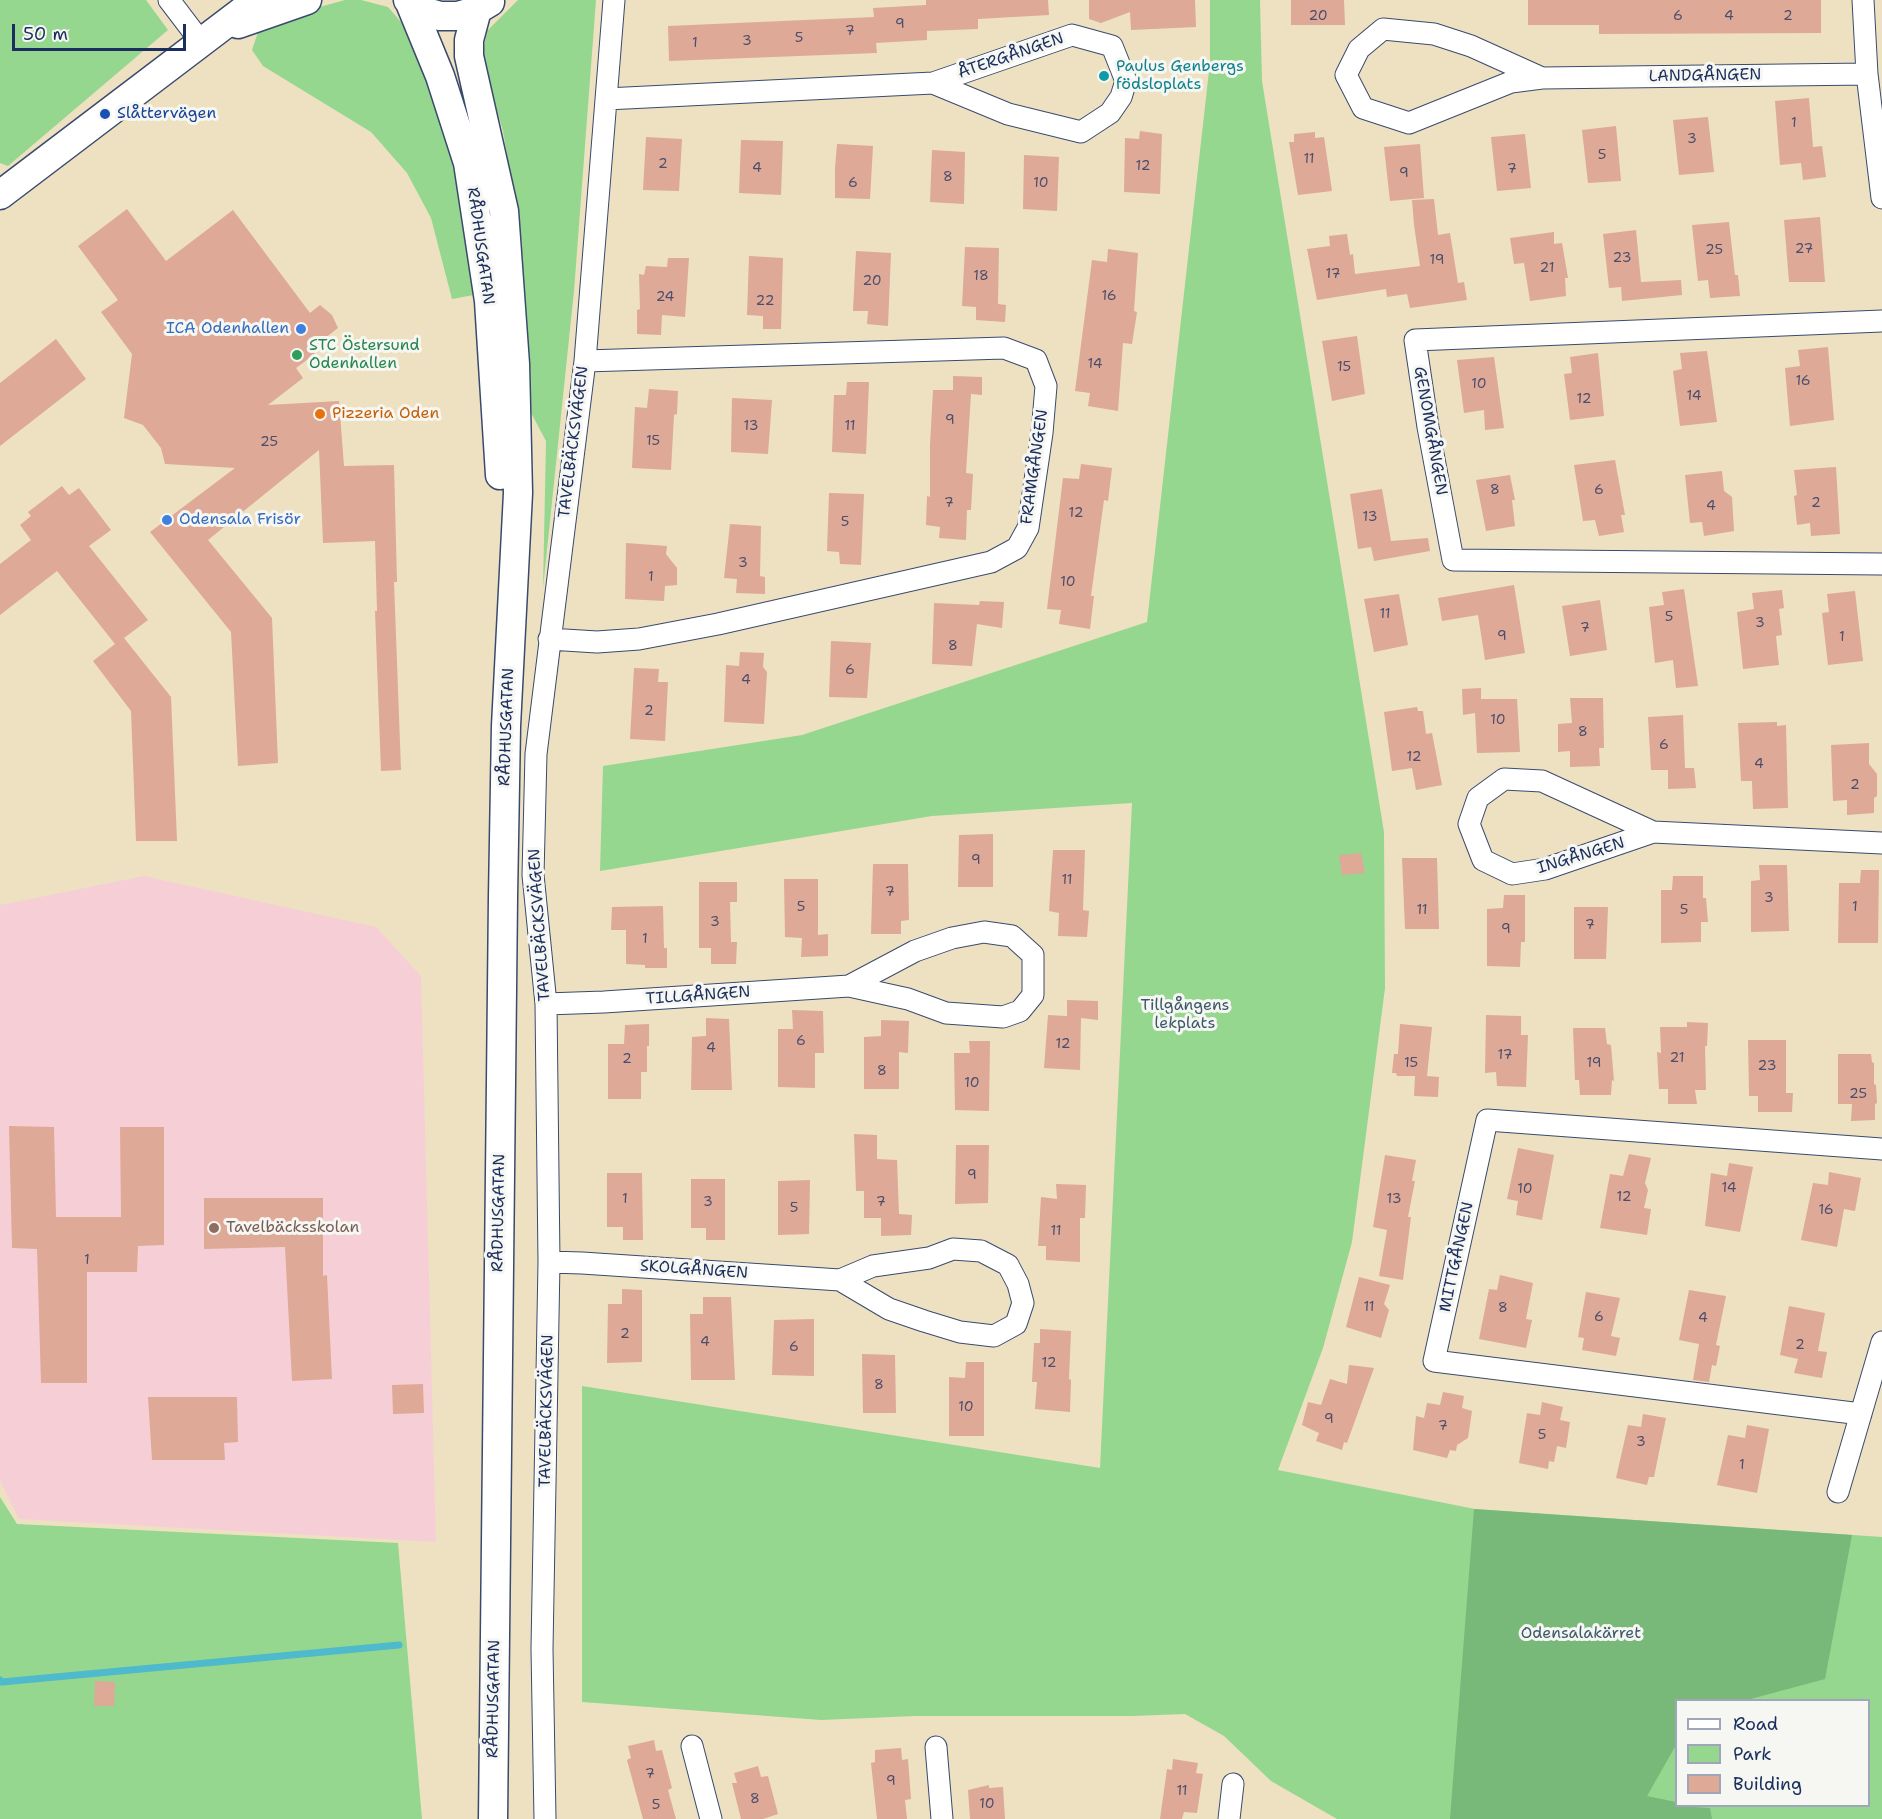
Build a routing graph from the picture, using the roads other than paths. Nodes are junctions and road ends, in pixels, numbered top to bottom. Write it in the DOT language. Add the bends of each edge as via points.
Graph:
graph roads {
  1 [pos="169,0"];
  2 [pos="257,0"];
  3 [pos="307,0"];
  4 [pos="614,0"];
  5 [pos="1863,0"];
  6 [pos="409,1"];
  7 [pos="484,5"];
  8 [pos="208,37"];
  9 [pos="1867,74"];
  10 [pos="1542,78"];
  11 [pos="933,83"];
  12 [pos="606,99"];
  13 [pos="0,195"];
  14 [pos="1882,198"];
  15 [pos="1882,321"];
  16 [pos="585,361"];
  17 [pos="1882,564"];
  18 [pos="511,606"];
  19 [pos="549,639"];
  20 [pos="1653,832"];
  21 [pos="1882,843"];
  22 [pos="849,986"];
  23 [pos="546,1004"];
  24 [pos="1882,1149"];
  25 [pos="549,1262"];
  26 [pos="840,1280"];
  27 [pos="1882,1342"];
  28 [pos="1861,1414"];
  29 [pos="1838,1492"];
  30 [pos="692,1746"];
  31 [pos="936,1747"];
  32 [pos="1233,1784"];
  33 [pos="493,1819"];
  34 [pos="544,1819"];
  35 [pos="711,1819"];
  36 [pos="942,1819"];
  37 [pos="1229,1819"];
  1 -- 8 [label="street"];
  2 -- 8 [label="main road"];
  3 -- 8 [label="main road"];
  4 -- 12 [label="street, TAVELBÄCKSVÄGEN"];
  5 -- 9 [label="street"];
  6 -- 7 [label="main road" via="440,16 458,16"];
  6 -- 18 [label="main road, RÅDHUSGATAN" via="440,76 468,163 481,239"];
  7 -- 18 [label="main road, RÅDHUSGATAN" via="469,40 469,56 504,211 515,364 518,493"];
  8 -- 13 [label="main road"];
  9 -- 10 [label="street, LANDGÅNGEN"];
  9 -- 14 [label="street"];
  10 -- 10 [label="street, LANDGÅNGEN" via="1434,34 1383,29 1359,49 1346,75 1363,108 1409,123 1511,82"];
  11 -- 11 [label="street, ÅTERGÅNGEN" via="1008,114 1081,132 1110,113 1126,81 1112,46 1072,36"];
  11 -- 12 [label="street, ÅTERGÅNGEN"];
  12 -- 16 [label="street, TAVELBÄCKSVÄGEN"];
  15 -- 17 [label="street, GENOMGÅNGEN" via="1415,340 1453,560"];
  16 -- 19 [label="street, TAVELBÄCKSVÄGEN"];
  16 -- 19 [label="street, FRAMGÅNGEN" via="1004,348 1036,360 1046,386 1042,433 1028,528 1017,548 991,562 639,639"];
  18 -- 33 [label="main road, RÅDHUSGATAN" via="503,885"];
  19 -- 23 [label="street, TAVELBÄCKSVÄGEN" via="536,754 533,875"];
  20 -- 20 [label="street, INGÅNGEN" via="1542,781 1504,779 1478,798 1469,824 1483,860 1512,874 1545,870"];
  20 -- 21 [label="street, INGÅNGEN"];
  22 -- 22 [label="street, TILLGÅNGEN" via="908,999 946,1013 1003,1017 1020,1011 1033,995 1033,955 1012,936 984,932 915,951"];
  22 -- 23 [label="street, TILLGÅNGEN"];
  23 -- 25 [label="street, TAVELBÄCKSVÄGEN"];
  24 -- 28 [label="street, MITTGÅNGEN" via="1487,1120 1434,1361"];
  25 -- 26 [label="street, SKOLGÅNGEN"];
  25 -- 34 [label="street, TAVELBÄCKSVÄGEN" via="542,1649"];
  26 -- 26 [label="street, SKOLGÅNGEN" via="890,1309 960,1332 994,1336 1016,1324 1023,1303 1008,1265 981,1251 953,1249 929,1258 873,1266"];
  27 -- 28 [label="street"];
  28 -- 29 [label="street"];
  30 -- 35 [label="street"];
  31 -- 36 [label="street"];
  32 -- 37 [label="street"];
}
